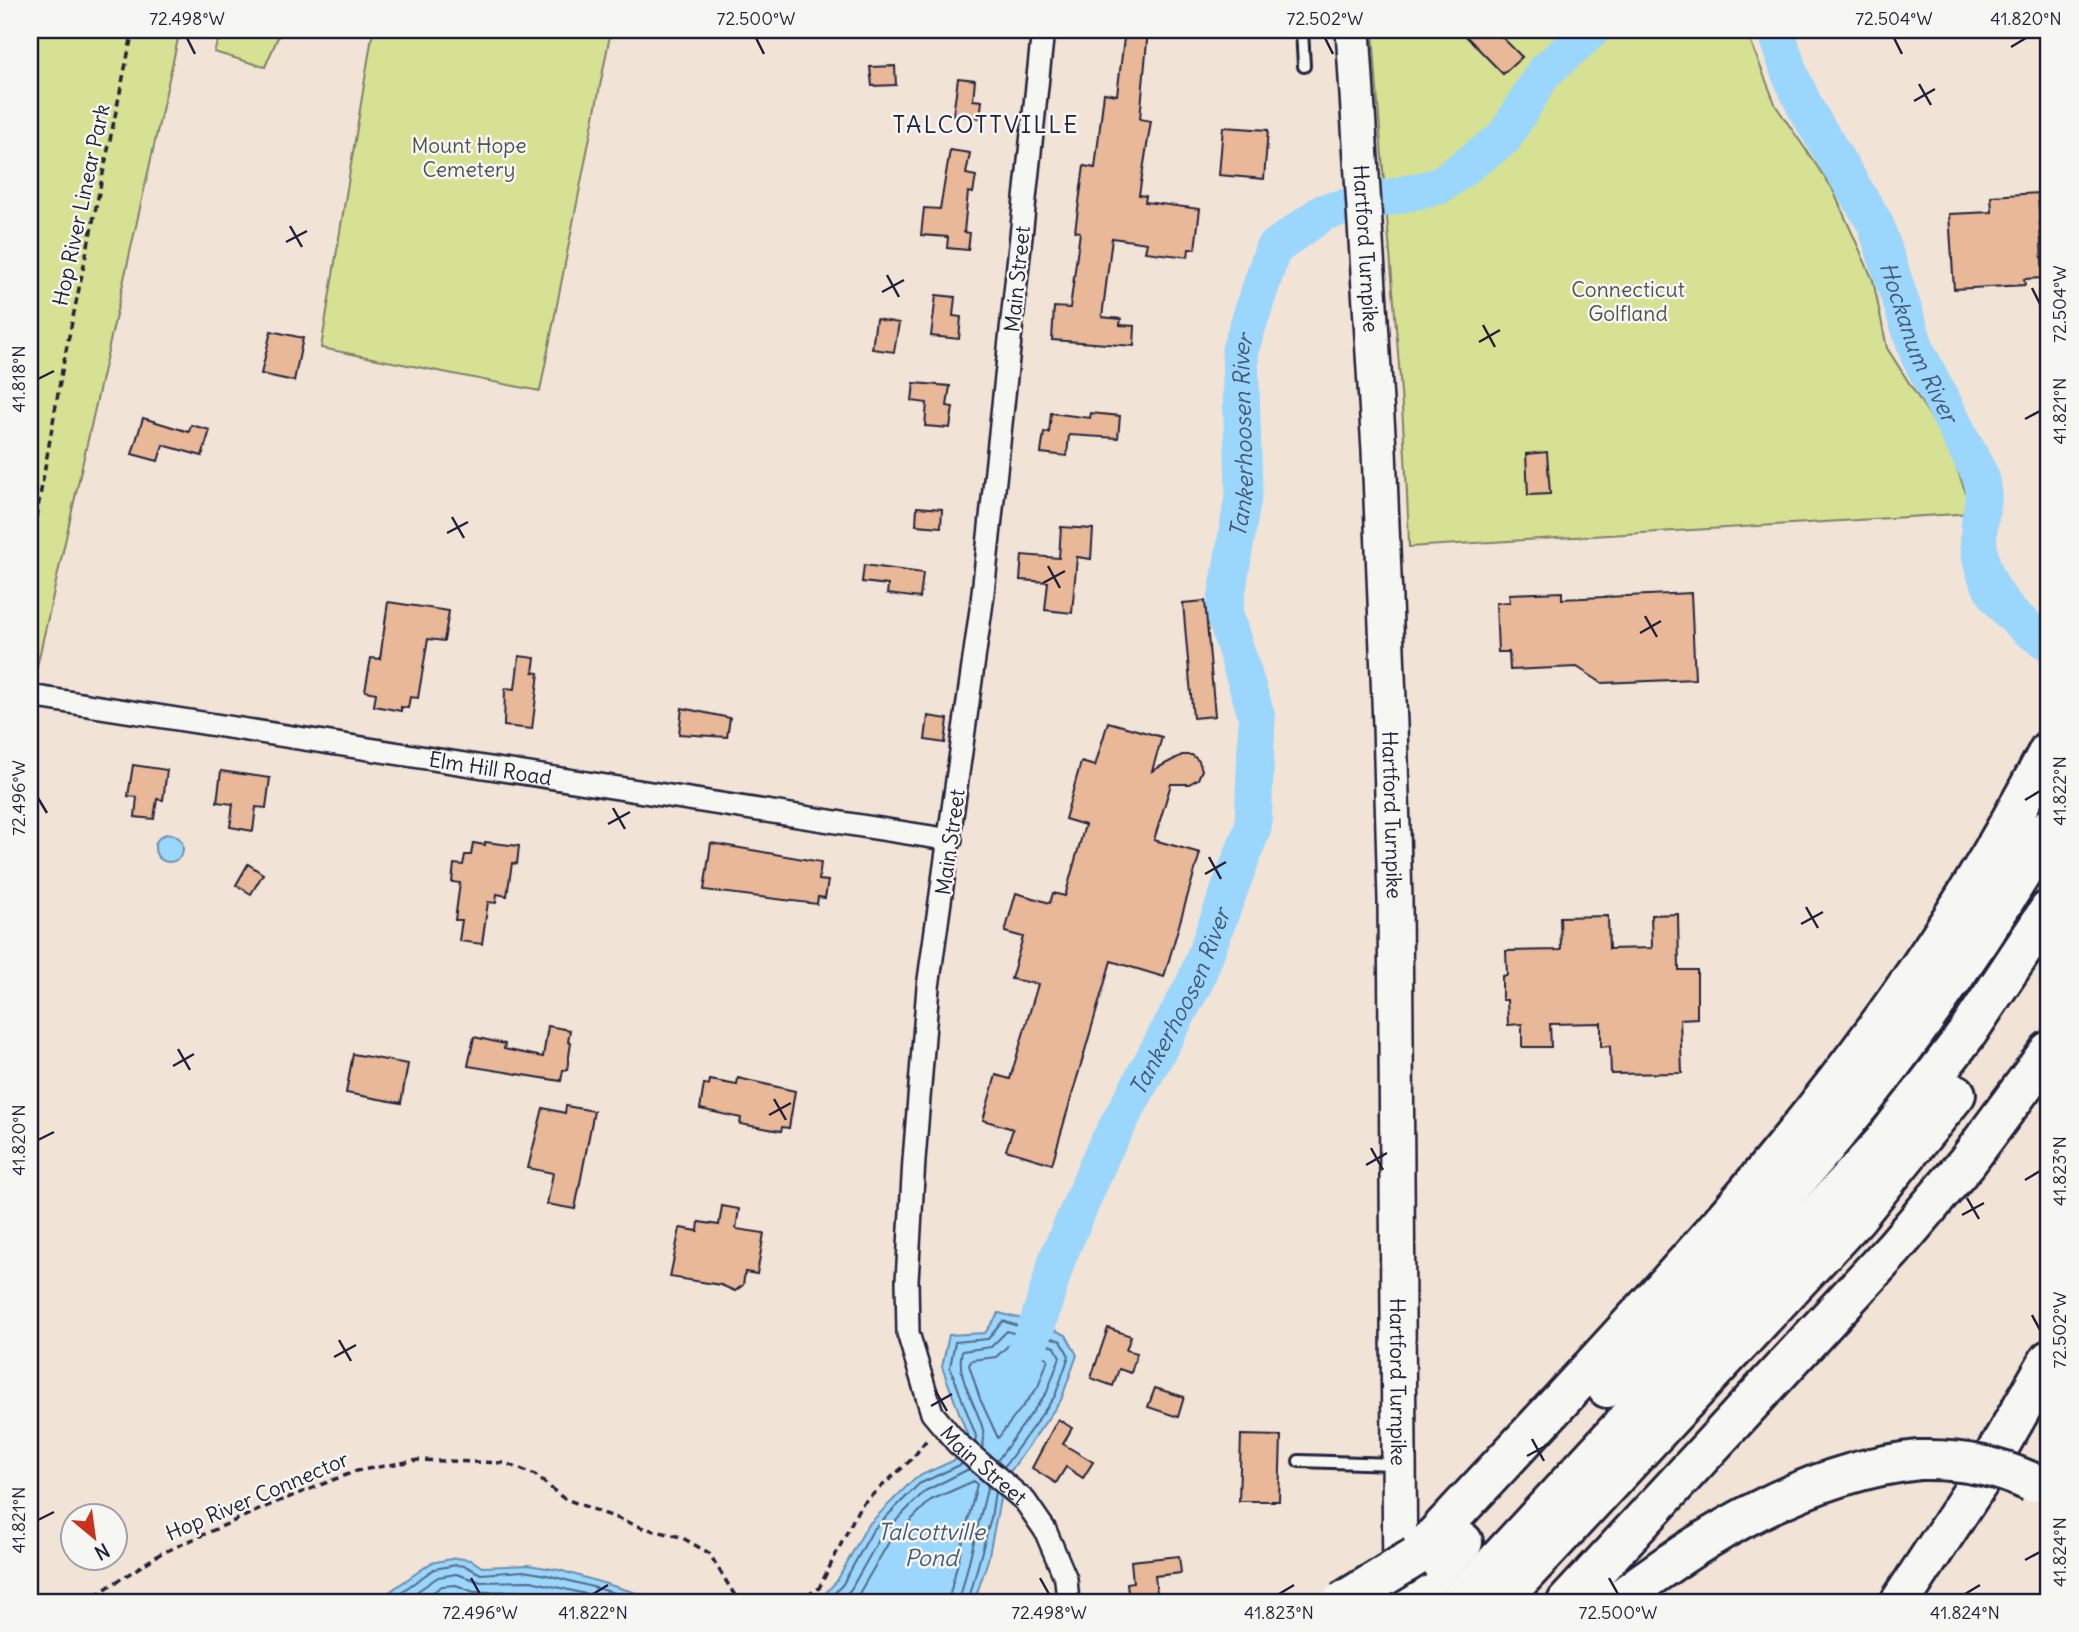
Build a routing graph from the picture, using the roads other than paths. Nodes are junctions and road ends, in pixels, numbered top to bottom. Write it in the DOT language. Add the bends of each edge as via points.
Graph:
graph roads {
  1 [pos="1043,30"];
  2 [pos="1302,30"];
  3 [pos="1353,30"];
  4 [pos="1304,66"];
  5 [pos="30,696"];
  6 [pos="2049,750"];
  7 [pos="2049,828"];
  8 [pos="951,840"];
  9 [pos="2049,910"];
  10 [pos="2049,960"];
  11 [pos="2049,1051"];
  12 [pos="2049,1360"];
  13 [pos="1299,1461"];
  14 [pos="1398,1464"];
  15 [pos="2040,1487"];
  16 [pos="1431,1558"];
  17 [pos="1068,1602"];
  18 [pos="1342,1602"];
  19 [pos="1373,1602"];
  20 [pos="1399,1602"];
  21 [pos="1408,1602"];
  22 [pos="1460,1602"];
  23 [pos="1499,1602"];
  24 [pos="1567,1602"];
  25 [pos="1616,1602"];
  26 [pos="1900,1602"];
  1 -- 8 [label="street, Main Street" via="984,589"];
  2 -- 4 [label="lane"];
  3 -- 14 [label="main road, Hartford Turnpike" via="1384,553 1395,886"];
  5 -- 8 [label="street, Elm Hill Road"];
  6 -- 16 [label="highway" via="1928,955 1871,1036 1692,1256 1448,1522"];
  7 -- 16 [label="highway" via="1949,986 1843,1126 1759,1224"];
  8 -- 17 [label="street, Main Street" via="929,987 907,1281 908,1333 932,1413 957,1443 1025,1501 1045,1530 1066,1579"];
  9 -- 22 [label="highway" via="1968,1032 1881,1145"];
  10 -- 23 [label="highway" via="1954,1096 1856,1218"];
  11 -- 24 [label="highway" via="1967,1162 1894,1248"];
  12 -- 26 [label="highway" via="1979,1482"];
  13 -- 14 [label="lane"];
  14 -- 20 [label="main road, Hartford Turnpike"];
  15 -- 25 [label="highway, bridge" via="2004,1470 1968,1462 1919,1460 1849,1474 1772,1504 1675,1559"];
  16 -- 18 [label="highway, bridge"];
  16 -- 19 [label="highway, bridge"];
  16 -- 21 [label="highway"];
}
